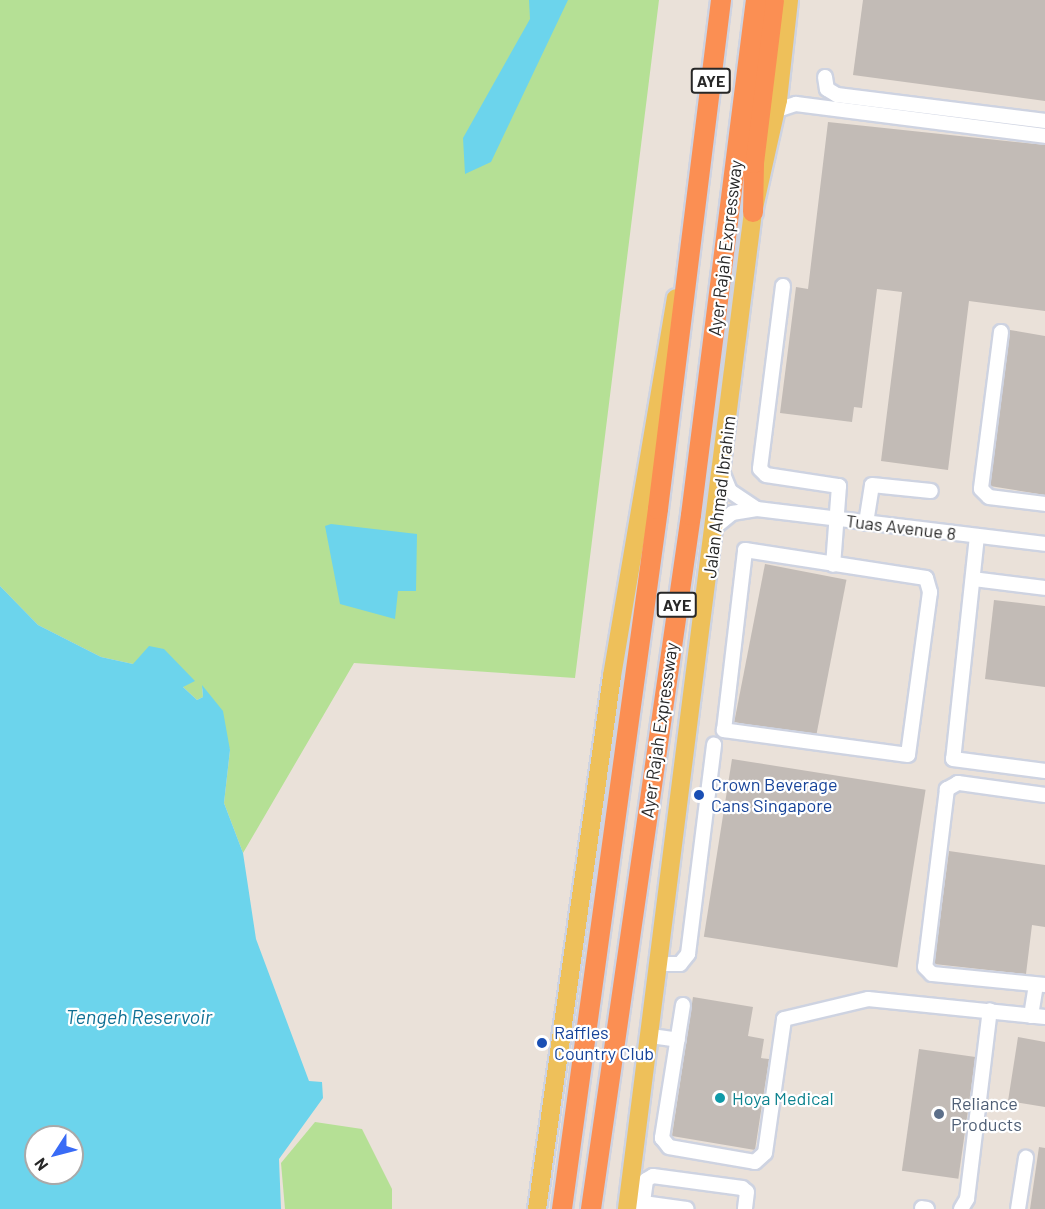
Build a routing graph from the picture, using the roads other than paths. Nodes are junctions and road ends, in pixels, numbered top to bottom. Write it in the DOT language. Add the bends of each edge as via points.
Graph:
graph roads {
  1 [pos="721,0"];
  2 [pos="756,0"];
  3 [pos="774,0"];
  4 [pos="789,0"];
  5 [pos="825,77"];
  6 [pos="779,85"];
  7 [pos="796,104"];
  8 [pos="774,111"];
  9 [pos="1045,120"];
  10 [pos="1045,136"];
  11 [pos="702,161"];
  12 [pos="753,212"];
  13 [pos="783,286"];
  14 [pos="1001,332"];
  15 [pos="723,474"];
  16 [pos="931,491"];
  17 [pos="1045,504"];
  18 [pos="757,509"];
  19 [pos="837,519"];
  20 [pos="866,523"];
  21 [pos="715,527"];
  22 [pos="976,536"];
  23 [pos="1045,544"];
  24 [pos="833,565"];
  25 [pos="973,579"];
  26 [pos="1045,588"];
  27 [pos="714,745"];
  28 [pos="1045,771"];
  29 [pos="1045,795"];
  30 [pos="661,964"];
  31 [pos="1040,985"];
  32 [pos="683,1005"];
  33 [pos="990,1010"];
  34 [pos="1038,1016"];
  35 [pos="651,1036"];
  36 [pos="678,1040"];
  37 [pos="1026,1158"];
  38 [pos="637,1207"];
  39 [pos="922,1208"];
  40 [pos="537,1209"];
  41 [pos="562,1209"];
  42 [pos="591,1209"];
  43 [pos="687,1209"];
  44 [pos="745,1209"];
  45 [pos="927,1209"];
  46 [pos="961,1209"];
  47 [pos="1018,1209"];
  1 -- 11 [label="highway, Ayer Rajah Expressway / AYE"];
  2 -- 42 [label="highway, Ayer Rajah Expressway / AYE" via="691,515"];
  3 -- 12 [label="highway"];
  4 -- 6 [label="main road, Jalan Ahmad Ibrahim"];
  5 -- 9 [label="street" via="827,89 837,95"];
  6 -- 7 [label="street"];
  6 -- 8 [label="main road, Jalan Ahmad Ibrahim"];
  7 -- 8 [label="street"];
  7 -- 10 [label="street"];
  8 -- 12 [label="main road, Jalan Ahmad Ibrahim"];
  11 -- 40 [label="main road" via="653,418 612,676"];
  11 -- 41 [label="highway, Ayer Rajah Expressway / AYE"];
  12 -- 15 [label="main road, Jalan Ahmad Ibrahim"];
  13 -- 19 [label="street" via="760,469 766,475 837,484"];
  14 -- 17 [label="street" via="981,489 989,497"];
  15 -- 18 [label="street, Tuas Avenue 8" via="730,490"];
  15 -- 21 [label="main road, Jalan Ahmad Ibrahim"];
  16 -- 20 [label="street" via="873,485"];
  18 -- 19 [label="street, Tuas Avenue 8"];
  18 -- 21 [label="street, Tuas Avenue 8" via="732,513"];
  19 -- 20 [label="street, Tuas Avenue 8"];
  19 -- 24 [label="street"];
  20 -- 22 [label="street, Tuas Avenue 8"];
  21 -- 30 [label="main road, Jalan Ahmad Ibrahim"];
  22 -- 23 [label="street, Tuas Avenue 8"];
  22 -- 25 [label="street"];
  24 -- 24 [label="street" via="926,578 930,592 908,755 724,730 746,550"];
  25 -- 26 [label="street"];
  25 -- 28 [label="street" via="953,759"];
  27 -- 30 [label="street" via="688,954 680,964"];
  29 -- 31 [label="street" via="958,783 947,789 925,967 932,974"];
  30 -- 35 [label="main road, Jalan Ahmad Ibrahim"];
  31 -- 34 [label="street"];
  32 -- 36 [label="street"];
  33 -- 34 [label="street"];
  33 -- 36 [label="street" via="868,999 784,1019 765,1153 755,1162 665,1143"];
  33 -- 46 [label="street" via="967,1199"];
  35 -- 36 [label="street"];
  35 -- 38 [label="main road, Jalan Ahmad Ibrahim"];
  37 -- 47 [label="street"];
  38 -- 43 [label="street"];
  38 -- 44 [label="street" via="646,1180 653,1176 742,1188 747,1192"];
  39 -- 45 [label="street"];
}
